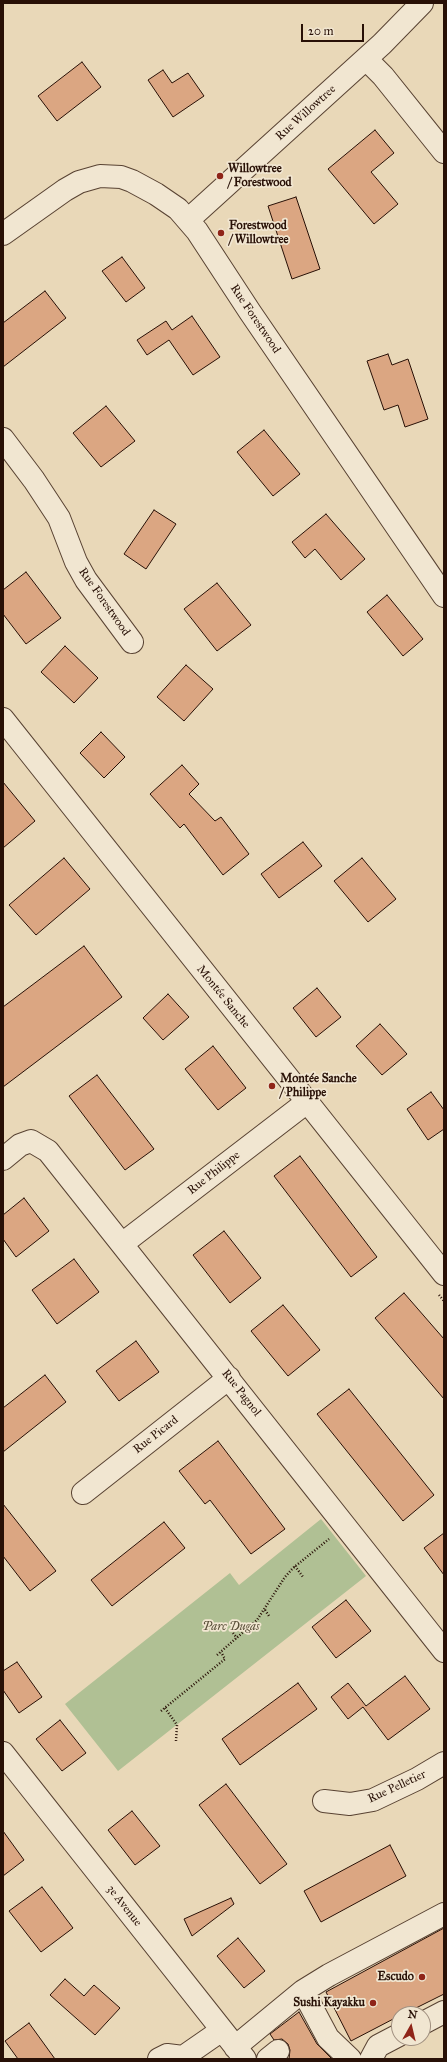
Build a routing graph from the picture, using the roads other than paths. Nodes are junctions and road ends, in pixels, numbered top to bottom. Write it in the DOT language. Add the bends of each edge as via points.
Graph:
graph roads {
  1 [pos="422,3"];
  2 [pos="366,59"];
  3 [pos="444,152"];
  4 [pos="188,220"];
  5 [pos="3,234"];
  6 [pos="3,439"];
  7 [pos="444,596"];
  8 [pos="132,642"];
  9 [pos="3,719"];
  10 [pos="307,1102"];
  11 [pos="3,1159"];
  12 [pos="122,1244"];
  13 [pos="444,1274"];
  14 [pos="229,1378"];
  15 [pos="83,1493"];
  16 [pos="444,1651"];
  17 [pos="3,1753"];
  18 [pos="444,1763"];
  19 [pos="324,1801"];
  20 [pos="444,1914"];
  21 [pos="303,1991"];
  22 [pos="444,2012"];
  23 [pos="431,2019"];
  24 [pos="391,2039"];
  25 [pos="234,2045"];
  26 [pos="184,2058"];
  27 [pos="159,2059"];
  28 [pos="350,2059"];
  29 [pos="371,2059"];
  1 -- 2 [label="street, Rue Willowtree"];
  2 -- 3 [label="street" via="383,76"];
  2 -- 4 [label="street, Rue Willowtree"];
  4 -- 5 [label="street, Rue Forestwood" via="168,201 144,186 121,177 100,176 79,182 65,190"];
  4 -- 7 [label="street, Rue Forestwood"];
  6 -- 8 [label="street, Rue Forestwood" via="59,518 86,580"];
  9 -- 10 [label="street, Montée Sanche"];
  10 -- 12 [label="street, Rue Philippe"];
  10 -- 13 [label="street, Montée Sanche"];
  11 -- 12 [label="street, Rue Pagnol" via="20,1145 31,1141 48,1151"];
  12 -- 14 [label="street, Rue Pagnol"];
  14 -- 15 [label="street, Rue Picard"];
  14 -- 16 [label="street, Rue Pagnol"];
  17 -- 25 [label="street, 3e Avenue"];
  18 -- 19 [label="street, Rue Pelletier" via="373,1800 350,1804"];
  20 -- 21 [label="street" via="329,1974"];
  21 -- 25 [label="street"];
  21 -- 28 [label="street" via="328,2038"];
  22 -- 23 [label="street"];
  24 -- 29 [label="street" via="378,2046"];
  25 -- 26 [label="street"];
  26 -- 27 [label="street" via="167,2055"];
}
